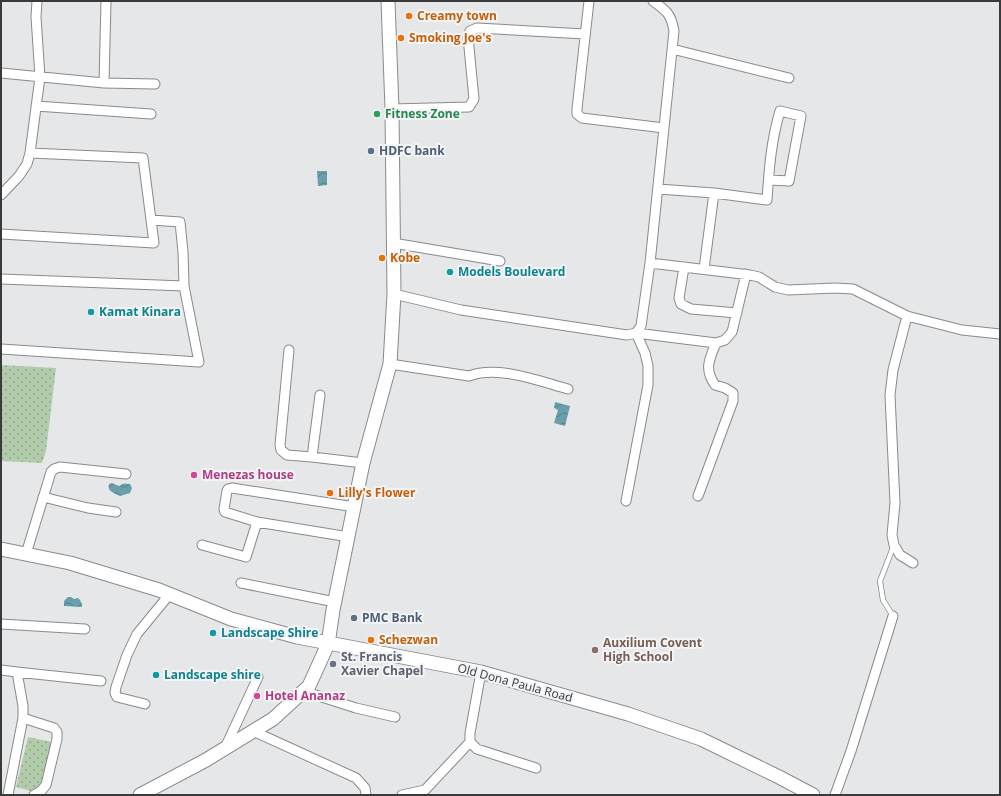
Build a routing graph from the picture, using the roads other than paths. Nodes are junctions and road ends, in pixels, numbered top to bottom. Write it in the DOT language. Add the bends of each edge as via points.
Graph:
graph roads {
  1 [pos="37,1"];
  2 [pos="106,1"];
  3 [pos="388,1"];
  4 [pos="589,1"];
  5 [pos="653,1"];
  6 [pos="585,34"];
  7 [pos="672,49"];
  8 [pos="1,73"];
  9 [pos="40,77"];
  10 [pos="789,78"];
  11 [pos="104,83"];
  12 [pos="155,84"];
  13 [pos="36,106"];
  14 [pos="392,109"];
  15 [pos="151,114"];
  16 [pos="664,128"];
  17 [pos="30,153"];
  18 [pos="769,180"];
  19 [pos="658,189"];
  20 [pos="714,193"];
  21 [pos="1,195"];
  22 [pos="151,220"];
  23 [pos="1,234"];
  24 [pos="394,243"];
  25 [pos="500,261"];
  26 [pos="650,263"];
  27 [pos="684,267"];
  28 [pos="704,269"];
  29 [pos="746,274"];
  30 [pos="1,279"];
  31 [pos="184,286"];
  32 [pos="394,294"];
  33 [pos="737,313"];
  34 [pos="907,316"];
  35 [pos="636,333"];
  36 [pos="1000,334"];
  37 [pos="716,343"];
  38 [pos="1,349"];
  39 [pos="289,350"];
  40 [pos="390,364"];
  41 [pos="568,389"];
  42 [pos="320,395"];
  43 [pos="312,457"];
  44 [pos="364,463"];
  45 [pos="126,474"];
  46 [pos="698,496"];
  47 [pos="43,497"];
  48 [pos="626,501"];
  49 [pos="355,507"];
  50 [pos="116,512"];
  51 [pos="257,522"];
  52 [pos="348,537"];
  53 [pos="202,545"];
  54 [pos="894,545"];
  55 [pos="1,549"];
  56 [pos="26,554"];
  57 [pos="913,563"];
  58 [pos="241,583"];
  59 [pos="169,595"];
  60 [pos="335,602"];
  61 [pos="893,616"];
  62 [pos="1,624"];
  63 [pos="85,629"];
  64 [pos="328,644"];
  65 [pos="1,670"];
  66 [pos="17,672"];
  67 [pos="481,672"];
  68 [pos="258,676"];
  69 [pos="101,681"];
  70 [pos="303,691"];
  71 [pos="145,704"];
  72 [pos="395,717"];
  73 [pos="23,718"];
  74 [pos="252,731"];
  75 [pos="470,742"];
  76 [pos="224,749"];
  77 [pos="536,768"];
  78 [pos="8,795"];
  79 [pos="34,795"];
  80 [pos="140,795"];
  81 [pos="366,795"];
  82 [pos="402,795"];
  83 [pos="813,795"];
  84 [pos="835,795"];
  1 -- 9 [label="street"];
  2 -- 11 [label="street"];
  3 -- 14 [label="main road"];
  4 -- 6 [label="street"];
  5 -- 7 [label="street" via="666,10 672,19"];
  6 -- 14 [label="street" via="477,28 470,31 468,36 474,98 469,106"];
  6 -- 16 [label="street" via="577,114 582,118"];
  7 -- 10 [label="street"];
  7 -- 16 [label="street"];
  8 -- 9 [label="street"];
  9 -- 11 [label="street"];
  9 -- 13 [label="street"];
  11 -- 12 [label="street"];
  13 -- 15 [label="street"];
  13 -- 17 [label="street"];
  14 -- 24 [label="main road"];
  16 -- 19 [label="street"];
  17 -- 21 [label="street" via="19,176"];
  17 -- 22 [label="street" via="143,158"];
  18 -- 18 [label="street" via="774,132 780,111 801,116 789,181"];
  18 -- 20 [label="street" via="767,200"];
  19 -- 20 [label="street"];
  19 -- 26 [label="street"];
  20 -- 28 [label="street"];
  22 -- 23 [label="street" via="154,243"];
  22 -- 31 [label="street" via="180,222"];
  24 -- 25 [label="street"];
  24 -- 32 [label="main road"];
  26 -- 27 [label="street"];
  26 -- 35 [label="street" via="641,326"];
  27 -- 28 [label="street"];
  27 -- 33 [label="street" via="679,298 681,304 690,309"];
  28 -- 29 [label="street"];
  29 -- 33 [label="street"];
  29 -- 34 [label="street" via="788,290 853,289"];
  30 -- 31 [label="street"];
  31 -- 38 [label="street" via="199,362"];
  32 -- 35 [label="street" via="461,310 627,335"];
  32 -- 40 [label="main road"];
  33 -- 37 [label="street" via="732,332 725,340"];
  34 -- 36 [label="street" via="962,330"];
  34 -- 54 [label="street" via="893,370 890,395 895,503 892,535"];
  35 -- 37 [label="street"];
  35 -- 48 [label="street" via="645,353 648,385"];
  37 -- 46 [label="street" via="708,363 709,376 715,385 733,394 733,401"];
  39 -- 43 [label="street" via="281,450 287,455"];
  40 -- 41 [label="street" via="469,376 491,372 519,376"];
  40 -- 44 [label="main road"];
  42 -- 43 [label="street"];
  43 -- 44 [label="street"];
  44 -- 49 [label="main road"];
  45 -- 47 [label="street" via="60,467 51,472"];
  47 -- 50 [label="street"];
  47 -- 56 [label="street"];
  49 -- 51 [label="street" via="228,489 225,512"];
  49 -- 52 [label="main road"];
  51 -- 52 [label="street"];
  51 -- 53 [label="street" via="246,556"];
  52 -- 60 [label="main road"];
  54 -- 57 [label="street" via="900,555"];
  54 -- 61 [label="lane" via="880,581 883,600"];
  55 -- 56 [label="main road, Old Dona Paula Road"];
  56 -- 59 [label="main road, Old Dona Paula Road" via="70,563 122,584"];
  58 -- 60 [label="street"];
  59 -- 64 [label="main road, Old Dona Paula Road" via="231,619"];
  59 -- 71 [label="street" via="137,634 116,688 117,697"];
  60 -- 64 [label="main road"];
  61 -- 84 [label="street"];
  62 -- 63 [label="street"];
  64 -- 67 [label="main road, Old Dona Paula Road"];
  64 -- 70 [label="main road" via="309,686"];
  65 -- 66 [label="street"];
  66 -- 69 [label="street"];
  66 -- 73 [label="street"];
  67 -- 75 [label="street"];
  67 -- 83 [label="main road, Old Dona Paula Road" via="628,714 701,739"];
  68 -- 76 [label="street"];
  70 -- 72 [label="street"];
  70 -- 74 [label="main road" via="273,719"];
  73 -- 78 [label="street"];
  73 -- 79 [label="street" via="54,728 57,732 46,785"];
  74 -- 76 [label="main road"];
  74 -- 81 [label="street" via="356,778 365,788"];
  75 -- 77 [label="street" via="477,750"];
  75 -- 82 [label="street" via="425,790"];
  76 -- 80 [label="main road"];
}
